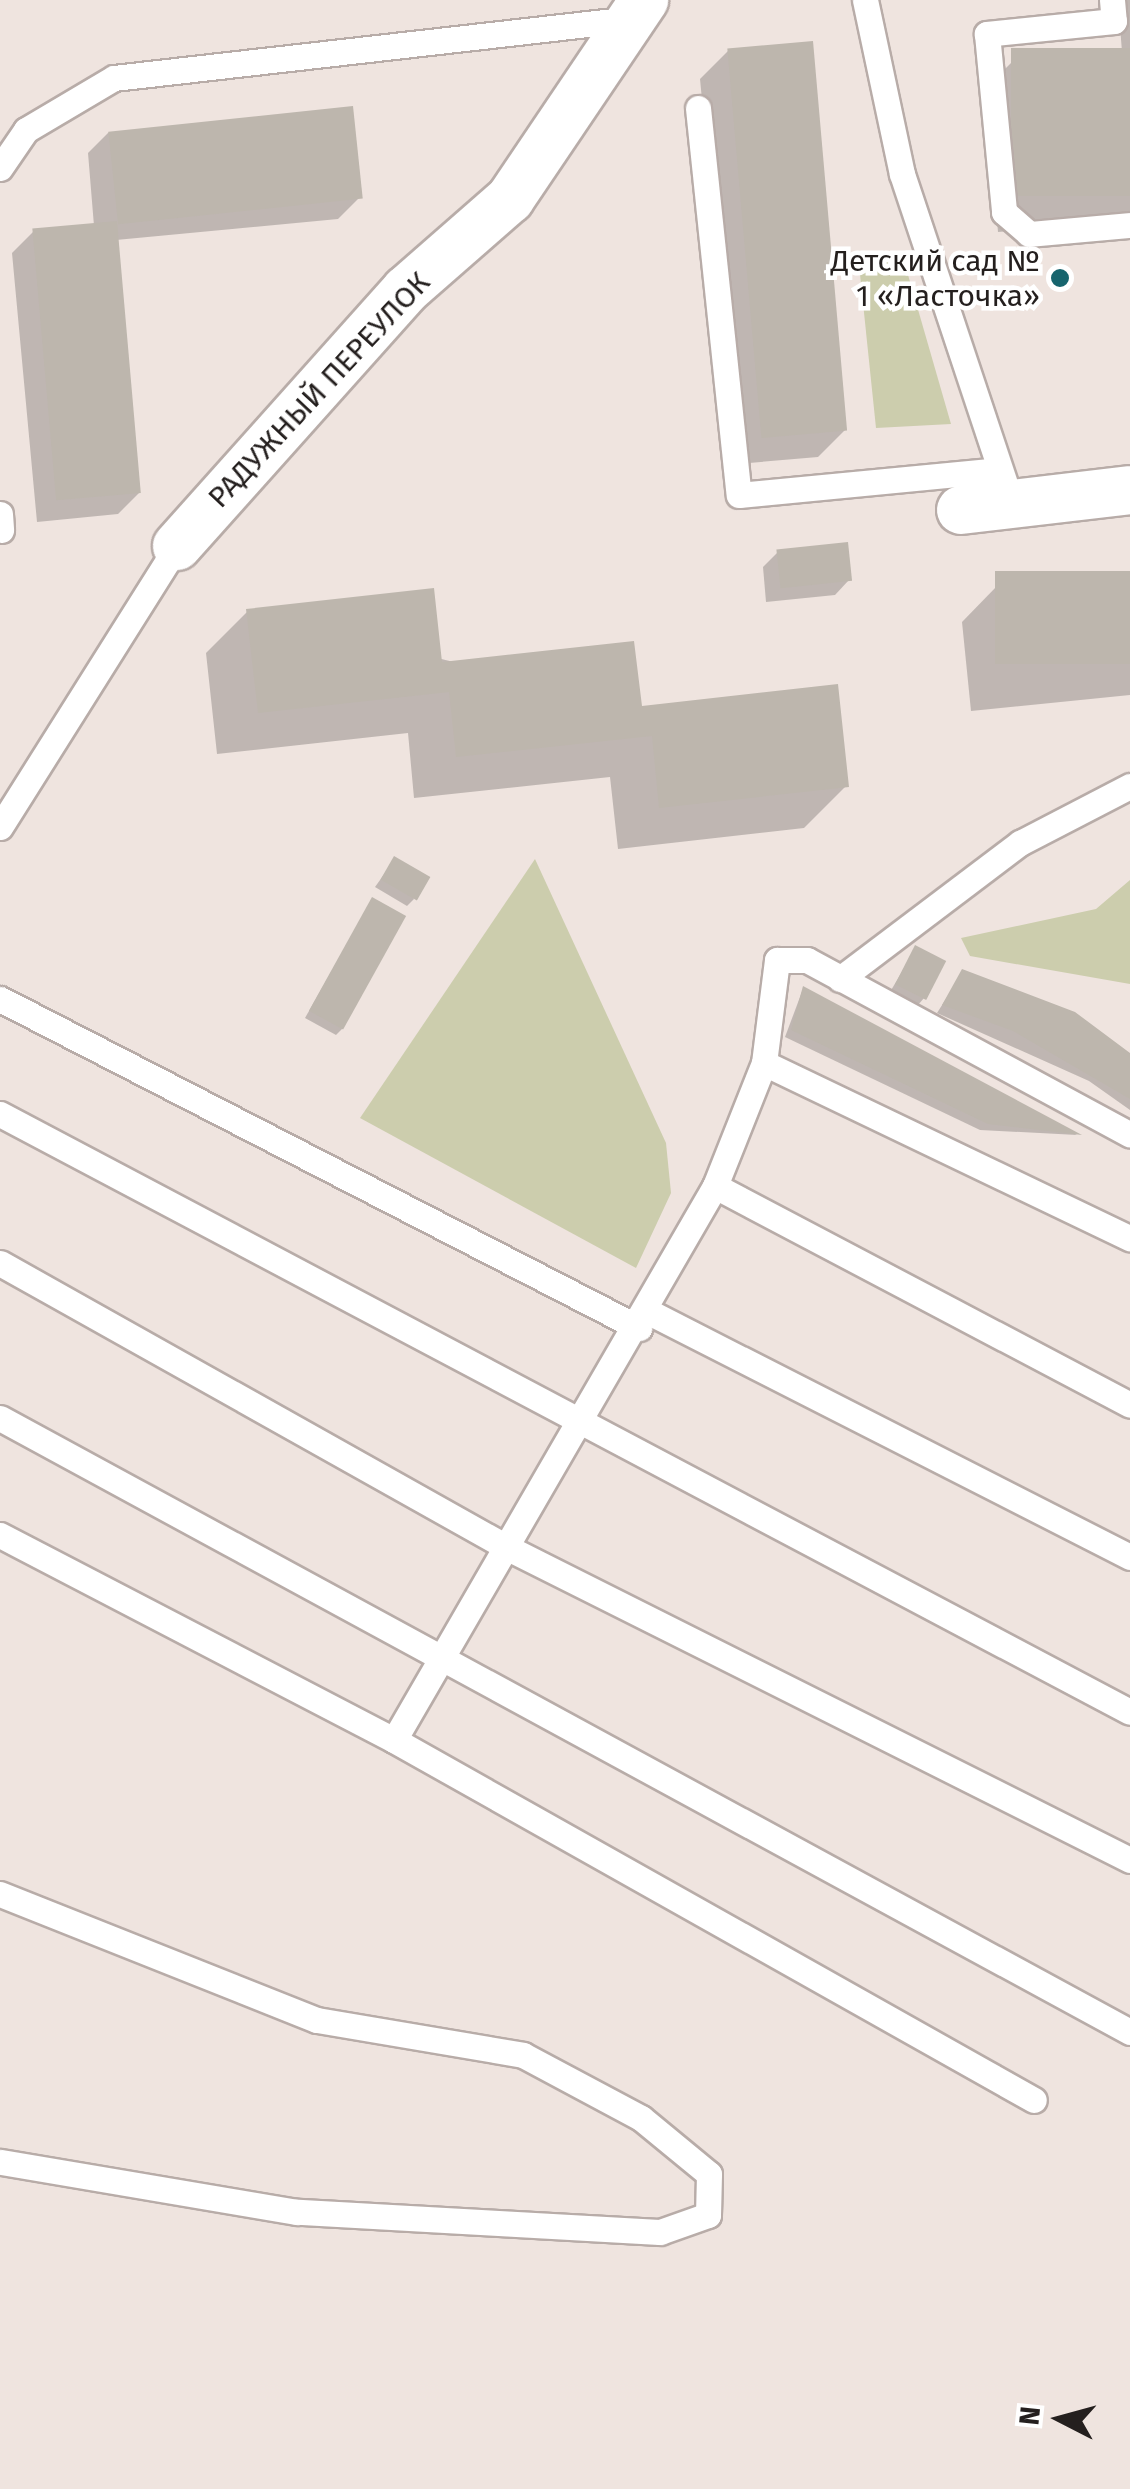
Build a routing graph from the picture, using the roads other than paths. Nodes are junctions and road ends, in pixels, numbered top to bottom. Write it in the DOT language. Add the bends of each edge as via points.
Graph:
graph roads {
  1 [pos="865,0"];
  2 [pos="1112,0"];
  3 [pos="638,10"];
  4 [pos="698,108"];
  5 [pos="0,128"];
  6 [pos="26,130"];
  7 [pos="0,168"];
  8 [pos="1130,225"];
  9 [pos="1006,487"];
  10 [pos="1130,490"];
  11 [pos="961,510"];
  12 [pos="177,546"];
  13 [pos="1130,786"];
  14 [pos="0,827"];
  15 [pos="840,979"];
  16 [pos="0,999"];
  17 [pos="764,1062"];
  18 [pos="0,1114"];
  19 [pos="1130,1135"];
  20 [pos="715,1186"];
  21 [pos="1130,1238"];
  22 [pos="0,1263"];
  23 [pos="644,1320"];
  24 [pos="1130,1405"];
  25 [pos="0,1418"];
  26 [pos="583,1422"];
  27 [pos="0,1535"];
  28 [pos="508,1548"];
  29 [pos="1130,1557"];
  30 [pos="441,1660"];
  31 [pos="1130,1712"];
  32 [pos="394,1740"];
  33 [pos="1130,1860"];
  34 [pos="0,1894"];
  35 [pos="1130,2032"];
  36 [pos="1034,2100"];
  37 [pos="0,2162"];
  1 -- 9 [label="lane" via="902,174"];
  2 -- 8 [label="lane" via="1114,21 988,34 1004,212 1029,234"];
  3 -- 6 [label="lane" via="114,78"];
  3 -- 12 [label="street, РАДУЖНЫЙ ПЕРЕУЛОК" via="510,199 406,290"];
  4 -- 9 [label="lane" via="739,495"];
  5 -- 6 [label="lane"];
  6 -- 7 [label="lane"];
  9 -- 10 [label="street"];
  9 -- 11 [label="street"];
  12 -- 14 [label="lane"];
  13 -- 15 [label="lane" via="1020,843"];
  15 -- 17 [label="lane" via="807,960 777,960"];
  15 -- 19 [label="lane"];
  16 -- 23 [label="lane"];
  17 -- 20 [label="lane"];
  17 -- 21 [label="lane"];
  18 -- 26 [label="lane"];
  20 -- 23 [label="lane"];
  20 -- 24 [label="lane"];
  22 -- 28 [label="lane"];
  23 -- 26 [label="lane"];
  23 -- 29 [label="lane"];
  25 -- 30 [label="lane"];
  26 -- 28 [label="lane"];
  26 -- 31 [label="lane"];
  27 -- 32 [label="lane"];
  28 -- 30 [label="lane"];
  28 -- 33 [label="lane"];
  30 -- 32 [label="lane"];
  30 -- 35 [label="lane"];
  32 -- 36 [label="lane"];
  34 -- 37 [label="lane" via="318,2020 523,2055 641,2118 709,2174 708,2215 660,2232 297,2212"];
}
